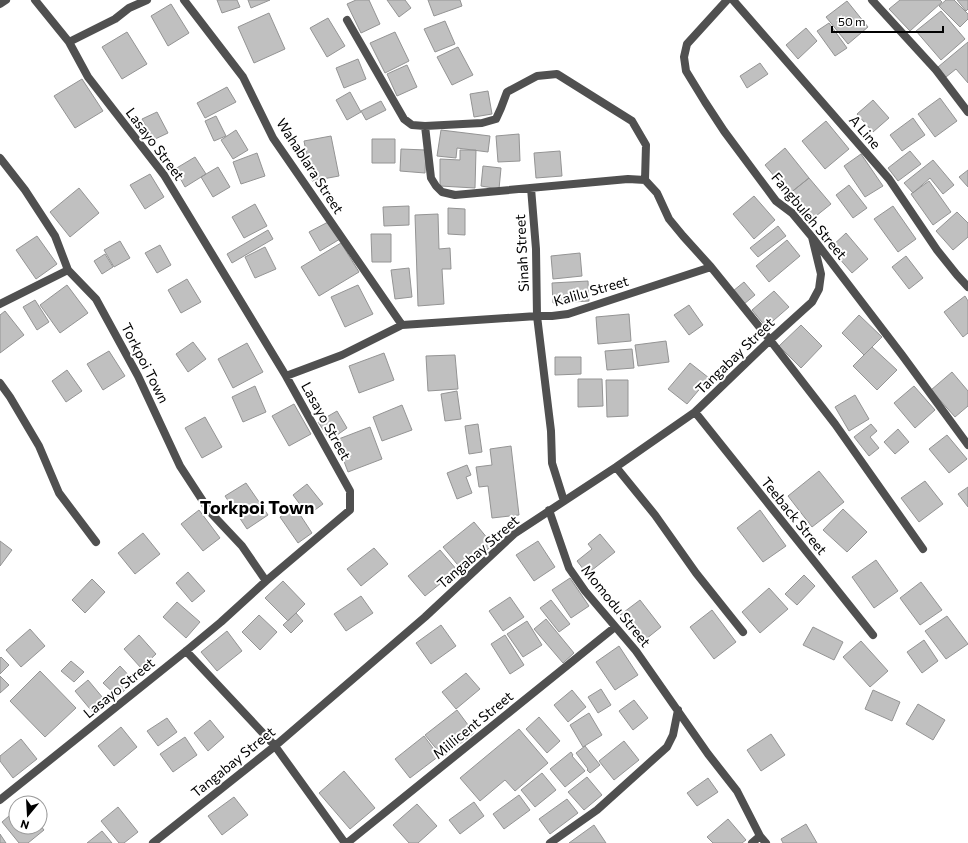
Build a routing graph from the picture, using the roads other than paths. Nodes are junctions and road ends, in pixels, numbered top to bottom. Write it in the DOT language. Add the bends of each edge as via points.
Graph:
graph roads {
  1 [pos="6,0"];
  2 [pos="35,0"];
  3 [pos="147,0"];
  4 [pos="184,0"];
  5 [pos="727,0"];
  6 [pos="733,0"];
  7 [pos="872,0"];
  8 [pos="0,4"];
  9 [pos="348,20"];
  10 [pos="69,42"];
  11 [pos="968,112"];
  12 [pos="425,126"];
  13 [pos="0,158"];
  14 [pos="646,180"];
  15 [pos="531,188"];
  16 [pos="812,237"];
  17 [pos="711,267"];
  18 [pos="68,270"];
  19 [pos="968,287"];
  20 [pos="0,304"];
  21 [pos="537,316"];
  22 [pos="402,325"];
  23 [pos="770,340"];
  24 [pos="286,376"];
  25 [pos="0,383"];
  26 [pos="695,412"];
  27 [pos="968,445"];
  28 [pos="616,467"];
  29 [pos="564,501"];
  30 [pos="549,510"];
  31 [pos="96,542"];
  32 [pos="923,549"];
  33 [pos="266,581"];
  34 [pos="615,627"];
  35 [pos="743,632"];
  36 [pos="873,635"];
  37 [pos="186,651"];
  38 [pos="678,710"];
  39 [pos="275,746"];
  40 [pos="0,800"];
  41 [pos="760,836"];
  42 [pos="153,843"];
  43 [pos="346,843"];
  44 [pos="550,843"];
  45 [pos="752,843"];
  46 [pos="766,843"];
  1 -- 8 [label="street"];
  2 -- 10 [label="street, Lasayo Street"];
  3 -- 10 [label="street"];
  4 -- 22 [label="street, Wahablara Street" via="243,76 273,138"];
  5 -- 16 [label="street, Fangbuleh Street" via="686,44 686,71 724,131 776,201 792,213"];
  6 -- 19 [label="street, A Line" via="889,179 937,250"];
  7 -- 11 [label="street" via="936,70"];
  9 -- 12 [label="street" via="404,120 412,125"];
  10 -- 24 [label="street, Lasayo Street" via="88,77 164,175"];
  12 -- 14 [label="street" via="482,123 496,119 506,92 537,76 557,74 632,121 646,145"];
  12 -- 15 [label="street" via="431,178 442,192 455,195"];
  13 -- 18 [label="street, Torkpoi Town" via="55,236"];
  14 -- 15 [label="street" via="628,179"];
  14 -- 17 [label="street" via="657,193 670,219"];
  15 -- 21 [label="street, Sinah Street" via="536,250"];
  16 -- 23 [label="street, Tangabay Street" via="821,274 819,289 812,302"];
  16 -- 27 [label="street, Fangbuleh Street"];
  17 -- 21 [label="street, Kalilu Street" via="568,314"];
  17 -- 23 [label="street"];
  18 -- 20 [label="street"];
  18 -- 33 [label="street, Torkpoi Town" via="96,299 138,376 180,466 210,512 242,546"];
  21 -- 22 [label="street, Kalilu Street"];
  21 -- 29 [label="street, Sinah Street" via="551,431 552,462"];
  22 -- 24 [label="street" via="342,355"];
  23 -- 26 [label="street, Tangabay Street"];
  23 -- 32 [label="street" via="835,424"];
  24 -- 33 [label="street, Lasayo Street" via="350,491 350,510"];
  25 -- 31 [label="street" via="39,446 59,493"];
  26 -- 28 [label="street, Tangabay Street"];
  26 -- 36 [label="street, Teeback Street"];
  28 -- 29 [label="street, Tangabay Street"];
  28 -- 35 [label="street"];
  29 -- 30 [label="street, Tangabay Street"];
  30 -- 34 [label="street, Momodu Street" via="569,568"];
  30 -- 39 [label="street, Tangabay Street" via="514,534 425,616"];
  33 -- 37 [label="street, Lasayo Street"];
  34 -- 38 [label="street, Momodu Street" via="636,651"];
  34 -- 43 [label="street, Millicent Street"];
  37 -- 39 [label="street"];
  37 -- 40 [label="street, Lasayo Street"];
  38 -- 41 [label="street, Momodu Street" via="737,791"];
  38 -- 44 [label="street" via="673,735 667,746 597,810"];
  39 -- 42 [label="street, Tangabay Street"];
  39 -- 43 [label="street"];
  41 -- 45 [label="street"];
  41 -- 46 [label="street, Momodu Street"];
}
